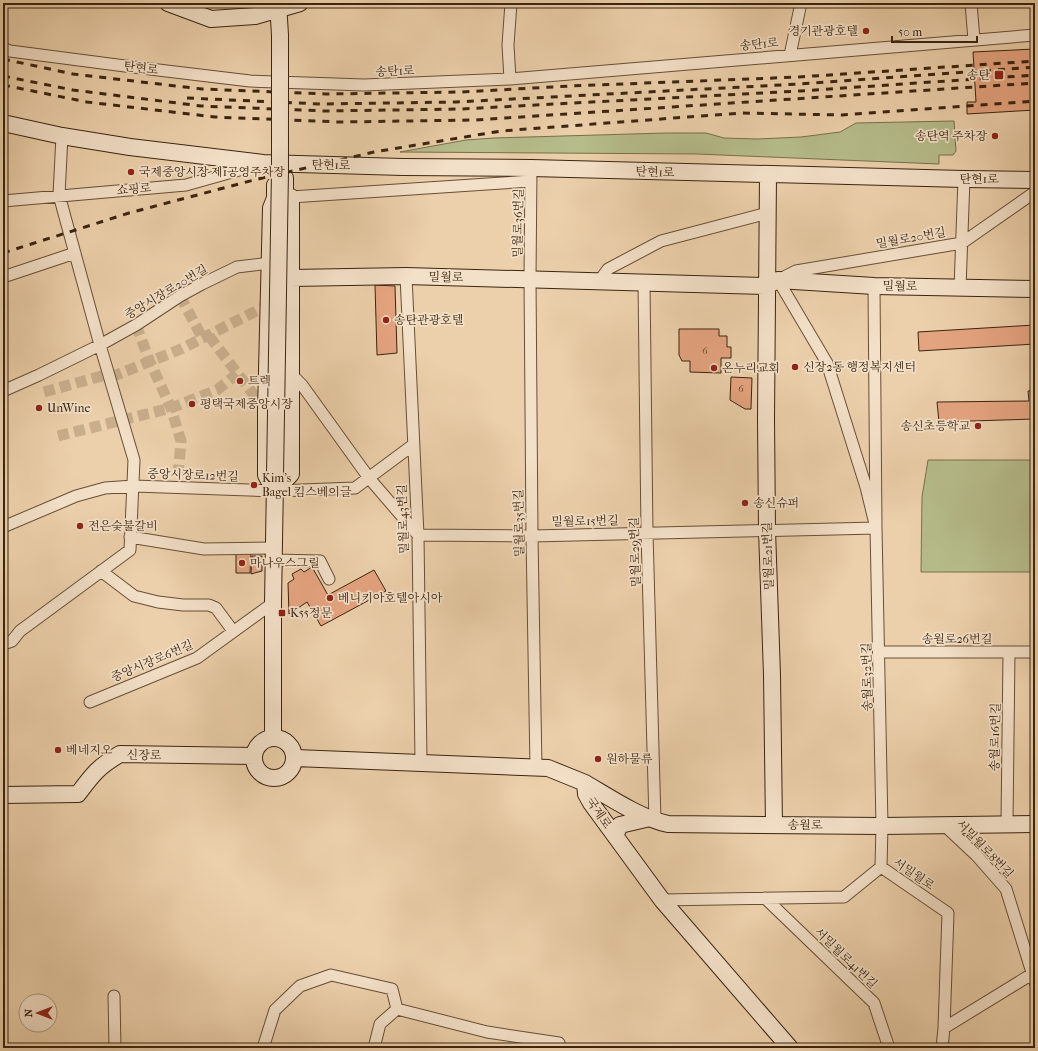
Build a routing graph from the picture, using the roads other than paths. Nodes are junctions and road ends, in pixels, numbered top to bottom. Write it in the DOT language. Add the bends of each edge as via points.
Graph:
graph roads {
  1 [pos="168,3"];
  2 [pos="300,3"];
  3 [pos="511,3"];
  4 [pos="801,3"];
  5 [pos="972,3"];
  6 [pos="278,6"];
  7 [pos="1035,35"];
  8 [pos="974,40"];
  9 [pos="3,48"];
  10 [pos="790,55"];
  11 [pos="510,79"];
  12 [pos="280,82"];
  13 [pos="3,123"];
  14 [pos="62,136"];
  15 [pos="274,164"];
  16 [pos="531,175"];
  17 [pos="768,175"];
  18 [pos="964,180"];
  19 [pos="1035,180"];
  20 [pos="1035,192"];
  21 [pos="59,195"];
  22 [pos="291,197"];
  23 [pos="3,201"];
  24 [pos="768,213"];
  25 [pos="962,243"];
  26 [pos="75,253"];
  27 [pos="270,263"];
  28 [pos="406,276"];
  29 [pos="3,277"];
  30 [pos="291,278"];
  31 [pos="530,279"];
  32 [pos="600,280"];
  33 [pos="644,283"];
  34 [pos="772,283"];
  35 [pos="874,286"];
  36 [pos="960,288"];
  37 [pos="1035,289"];
  38 [pos="100,345"];
  39 [pos="291,374"];
  40 [pos="3,391"];
  41 [pos="413,445"];
  42 [pos="369,478"];
  43 [pos="134,486"];
  44 [pos="275,491"];
  45 [pos="3,527"];
  46 [pos="876,528"];
  47 [pos="767,530"];
  48 [pos="647,533"];
  49 [pos="418,535"];
  50 [pos="532,536"];
  51 [pos="130,537"];
  52 [pos="274,554"];
  53 [pos="101,571"];
  54 [pos="329,578"];
  55 [pos="273,603"];
  56 [pos="234,631"];
  57 [pos="3,644"];
  58 [pos="880,652"];
  59 [pos="1009,652"];
  60 [pos="1035,652"];
  61 [pos="90,702"];
  62 [pos="273,737"];
  63 [pos="254,756"];
  64 [pos="295,758"];
  65 [pos="421,762"];
  66 [pos="536,768"];
  67 [pos="585,783"];
  68 [pos="3,795"];
  69 [pos="653,820"];
  70 [pos="1007,823"];
  71 [pos="1035,824"];
  72 [pos="774,825"];
  73 [pos="944,825"];
  74 [pos="882,826"];
  75 [pos="615,836"];
  76 [pos="881,867"];
  77 [pos="765,898"];
  78 [pos="662,900"];
  79 [pos="1033,978"];
  80 [pos="114,996"];
  81 [pos="397,1009"];
  82 [pos="944,1028"];
  83 [pos="115,1048"];
  84 [pos="263,1048"];
  85 [pos="374,1048"];
  86 [pos="558,1048"];
  87 [pos="790,1048"];
  88 [pos="889,1048"];
  89 [pos="942,1048"];
  1 -- 6 [label="street" via="211,19 255,16"];
  2 -- 6 [label="street"];
  3 -- 11 [label="street" via="508,45"];
  4 -- 10 [label="street"];
  5 -- 8 [label="street"];
  6 -- 44 [label="street, bridge" via="280,171"];
  7 -- 8 [label="street, 송탄1로"];
  8 -- 10 [label="street, 송탄1로"];
  9 -- 12 [label="street, 탄현로" via="125,66 250,81"];
  10 -- 11 [label="street, 송탄1로"];
  11 -- 12 [label="street, 송탄1로" via="364,85"];
  13 -- 14 [label="street"];
  14 -- 15 [label="street" via="130,147"];
  14 -- 21 [label="street"];
  15 -- 16 [label="street, 탄현1로" via="403,167"];
  15 -- 21 [label="street, 쇼핑로" via="186,185"];
  15 -- 22 [label="street" via="284,197"];
  15 -- 27 [label="street" via="275,198 271,208"];
  16 -- 17 [label="street, 탄현1로"];
  16 -- 22 [label="street"];
  16 -- 31 [label="street, 밀월로36번길"];
  17 -- 18 [label="street, 탄현1로"];
  17 -- 24 [label="street"];
  18 -- 19 [label="street, 탄현1로"];
  18 -- 25 [label="street"];
  20 -- 25 [label="street, 밀월로20번길"];
  21 -- 23 [label="street, 쇼핑로"];
  21 -- 26 [label="street"];
  22 -- 30 [label="street"];
  24 -- 32 [label="street" via="661,241 608,270"];
  24 -- 34 [label="street"];
  25 -- 34 [label="street, 밀월로20번길" via="796,271"];
  25 -- 36 [label="street"];
  26 -- 29 [label="street"];
  26 -- 38 [label="street"];
  27 -- 38 [label="street, 중앙시장로20번길" via="236,267 180,296"];
  27 -- 44 [label="street" via="266,475"];
  28 -- 30 [label="street, 밀월로"];
  28 -- 31 [label="street, 밀월로"];
  28 -- 41 [label="street, 밀월로43번길"];
  30 -- 39 [label="street"];
  31 -- 32 [label="street, 밀월로"];
  31 -- 50 [label="street, 밀월로35번길"];
  32 -- 33 [label="street, 밀월로"];
  33 -- 34 [label="street, 밀월로"];
  33 -- 48 [label="street, 밀월로29번길"];
  34 -- 35 [label="street, 밀월로"];
  34 -- 46 [label="street" via="827,363 866,487"];
  34 -- 47 [label="street, 밀월로21번길" via="766,420"];
  35 -- 36 [label="street, 밀월로"];
  35 -- 46 [label="street"];
  36 -- 37 [label="street, 밀월로"];
  38 -- 40 [label="street, 중앙시장로20번길"];
  38 -- 43 [label="street" via="134,460"];
  39 -- 42 [label="street" via="302,385"];
  39 -- 44 [label="street" via="291,474"];
  41 -- 42 [label="street"];
  41 -- 49 [label="street, 밀월로43번길"];
  42 -- 44 [label="street" via="355,488"];
  42 -- 49 [label="street"];
  43 -- 44 [label="street, 중앙시장로12번길"];
  43 -- 45 [label="street, 중앙시장로12번길" via="105,488 76,496"];
  43 -- 51 [label="street"];
  44 -- 52 [label="street"];
  46 -- 47 [label="street, 밀월로15번길"];
  46 -- 58 [label="street, 송월로32번길"];
  47 -- 48 [label="street, 밀월로15번길"];
  47 -- 72 [label="street, 밀월로21번길"];
  48 -- 50 [label="street, 밀월로15번길"];
  48 -- 69 [label="street, 밀월로29번길"];
  49 -- 50 [label="street, 밀월로15번길"];
  49 -- 65 [label="street, 밀월로43번길"];
  50 -- 66 [label="street, 밀월로35번길"];
  51 -- 52 [label="street" via="204,549"];
  51 -- 53 [label="street" via="130,550"];
  52 -- 54 [label="street" via="320,561"];
  52 -- 55 [label="street"];
  53 -- 56 [label="street" via="134,596 158,602 209,605 216,608"];
  53 -- 57 [label="street" via="20,631 12,641"];
  55 -- 56 [label="street, 중앙시장로6번길"];
  55 -- 62 [label="street"];
  56 -- 61 [label="street, 중앙시장로6번길" via="197,658"];
  58 -- 59 [label="street, 송월로26번길"];
  58 -- 74 [label="street, 송월로32번길"];
  59 -- 60 [label="street, 송월로26번길"];
  59 -- 70 [label="street, 송월로16번길"];
  62 -- 63 [label="street" via="262,741"];
  62 -- 64 [label="street" via="288,743"];
  63 -- 64 [label="street" via="259,771 274,778 288,772"];
  63 -- 68 [label="street, 신장로" via="120,754 94,772 78,794"];
  64 -- 65 [label="street, 국제로"];
  65 -- 66 [label="street, 국제로"];
  66 -- 67 [label="street, 국제로" via="556,770"];
  67 -- 69 [label="street, 송월로"];
  67 -- 75 [label="street, 국제로" via="588,799"];
  69 -- 72 [label="street, 송월로" via="676,825"];
  69 -- 75 [label="street" via="620,825"];
  70 -- 71 [label="street, 송월로"];
  70 -- 73 [label="street, 송월로"];
  72 -- 74 [label="street, 송월로"];
  73 -- 74 [label="street, 송월로"];
  73 -- 79 [label="street, 서밀월로8번길" via="977,856 1006,889"];
  74 -- 76 [label="street, 송월로32번길"];
  75 -- 78 [label="street, 국제로"];
  76 -- 77 [label="street, 서밀월로" via="844,897"];
  76 -- 82 [label="street, 서밀월로" via="948,913"];
  77 -- 78 [label="street, 서밀월로"];
  77 -- 88 [label="street, 서밀월로41번길" via="874,1003"];
  78 -- 87 [label="street, 국제로"];
  79 -- 82 [label="street" via="1006,989"];
  80 -- 83 [label="street"];
  81 -- 84 [label="street" via="392,989 331,974 300,986 275,1010"];
  81 -- 85 [label="street" via="380,1024"];
  81 -- 86 [label="street" via="487,1032 559,1043"];
  82 -- 89 [label="street, 서밀월로"];
}
